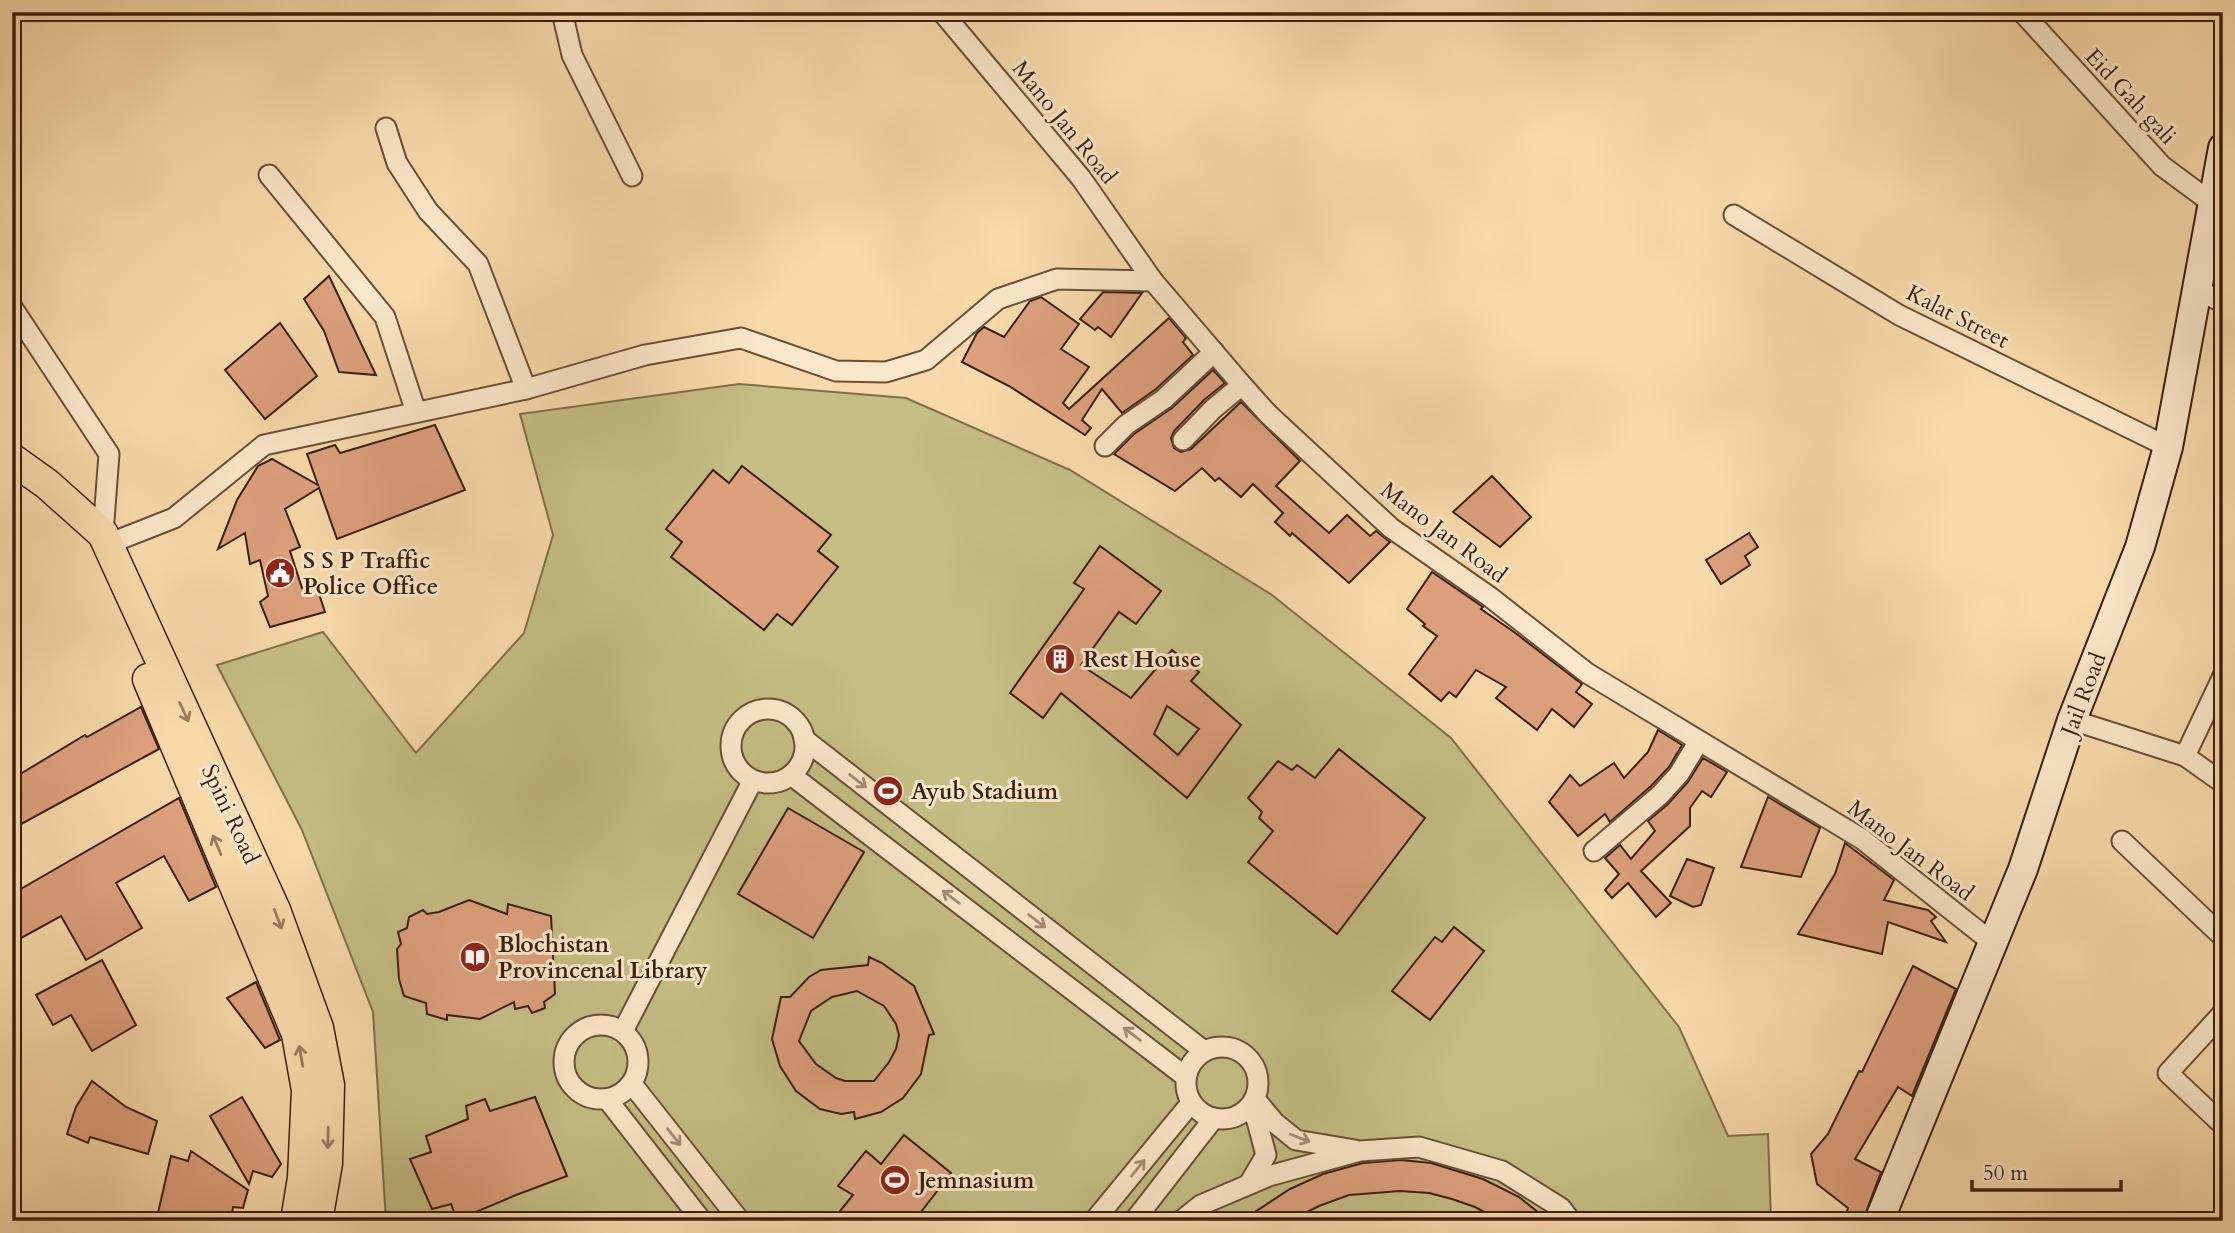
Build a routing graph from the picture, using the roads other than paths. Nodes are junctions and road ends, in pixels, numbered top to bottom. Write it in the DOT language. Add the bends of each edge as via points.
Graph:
graph roads {
  1 [pos="562,12"];
  2 [pos="942,12"];
  3 [pos="2022,12"];
  4 [pos="386,128"];
  5 [pos="2222,163"];
  6 [pos="268,175"];
  7 [pos="632,176"];
  8 [pos="2213,203"];
  9 [pos="1734,215"];
  10 [pos="1153,281"];
  11 [pos="2196,288"];
  12 [pos="2223,303"];
  13 [pos="12,307"];
  14 [pos="1214,352"];
  15 [pos="1242,384"];
  16 [pos="526,389"];
  17 [pos="416,412"];
  18 [pos="1183,440"];
  19 [pos="1105,446"];
  20 [pos="2168,447"];
  21 [pos="12,459"];
  22 [pos="12,484"];
  23 [pos="105,539"];
  24 [pos="2223,676"];
  25 [pos="2072,720"];
  26 [pos="804,739"];
  27 [pos="1699,741"];
  28 [pos="2185,756"];
  29 [pos="790,775"];
  30 [pos="753,780"];
  31 [pos="2223,783"];
  32 [pos="2122,841"];
  33 [pos="1594,851"];
  34 [pos="2223,937"];
  35 [pos="1993,943"];
  36 [pos="2223,1013"];
  37 [pos="623,1031"];
  38 [pos="1203,1051"];
  39 [pos="1186,1077"];
  40 [pos="632,1083"];
  41 [pos="607,1099"];
  42 [pos="1253,1102"];
  43 [pos="1191,1103"];
  44 [pos="1214,1118"];
  45 [pos="2223,1125"];
  46 [pos="1360,1151"];
  47 [pos="1249,1184"];
  48 [pos="296,1221"];
  49 [pos="317,1221"];
  50 [pos="702,1221"];
  51 [pos="740,1221"];
  52 [pos="1094,1221"];
  53 [pos="1134,1221"];
  54 [pos="1181,1221"];
  55 [pos="1571,1221"];
  56 [pos="1879,1221"];
  1 -- 7 [label="street" via="572,55"];
  2 -- 10 [label="street, Mano Jan Road" via="1081,178"];
  3 -- 8 [label="street, Eid Gah gali" via="2162,166"];
  4 -- 16 [label="street" via="397,163 428,211 478,264"];
  5 -- 8 [label="main road, Jail Road"];
  6 -- 17 [label="street" via="385,317"];
  8 -- 11 [label="main road, Jail Road"];
  9 -- 20 [label="street, Kalat Street" via="1899,315"];
  10 -- 14 [label="street, Mano Jan Road"];
  10 -- 16 [label="street" via="1057,279 999,299 926,360 886,372 836,371 741,338 645,355"];
  11 -- 12 [label="street"];
  11 -- 20 [label="main road, Jail Road"];
  13 -- 23 [label="street" via="109,454"];
  14 -- 15 [label="street, Mano Jan Road"];
  14 -- 19 [label="street"];
  15 -- 18 [label="street"];
  15 -- 27 [label="street, Mano Jan Road" via="1268,414 1391,528 1587,673"];
  16 -- 17 [label="street"];
  17 -- 23 [label="street" via="264,445 174,518"];
  20 -- 25 [label="main road, Jail Road" via="2140,547"];
  21 -- 23 [label="main road, Spini Road" via="47,484"];
  48 -- 22 [label="main road, Spini Road, one-way" via="307,1090 297,1034 101,567 72,529"];
  23 -- 49 [label="main road, Spini Road, one-way" via="275,910 318,1028 329,1085 327,1163"];
  24 -- 28 [label="street"];
  25 -- 28 [label="street"];
  25 -- 35 [label="main road, Jail Road" via="2023,869"];
  26 -- 29 [label="street" via="802,759"];
  26 -- 30 [label="street" via="791,718 780,712 768,709 744,717 731,738 731,751 735,763"];
  26 -- 38 [label="street, one-way"];
  27 -- 33 [label="street" via="1660,795"];
  27 -- 35 [label="street, Mano Jan Road" via="1862,839"];
  28 -- 31 [label="street"];
  29 -- 30 [label="street" via="772,783"];
  39 -- 29 [label="street, one-way"];
  30 -- 37 [label="street"];
  32 -- 34 [label="street"];
  35 -- 56 [label="main road, Jail Road"];
  36 -- 45 [label="street" via="2168,1073"];
  37 -- 40 [label="street" via="637,1050 639,1062"];
  37 -- 41 [label="street" via="599,1024 587,1027 569,1042 564,1053 567,1077 574,1087 583,1095"];
  38 -- 39 [label="street"];
  38 -- 42 [label="street" via="1224,1046 1245,1054 1258,1075"];
  39 -- 43 [label="street"];
  40 -- 41 [label="street"];
  40 -- 51 [label="street, one-way"];
  41 -- 50 [label="street"];
  42 -- 44 [label="street" via="1234,1117"];
  42 -- 46 [label="street, one-way" via="1296,1140"];
  42 -- 47 [label="street" via="1266,1154"];
  43 -- 44 [label="street"];
  52 -- 43 [label="street, one-way"];
  44 -- 53 [label="street"];
  46 -- 47 [label="street"];
  46 -- 55 [label="street" via="1419,1147 1502,1171 1561,1208"];
  47 -- 54 [label="street" via="1201,1205"];
}
